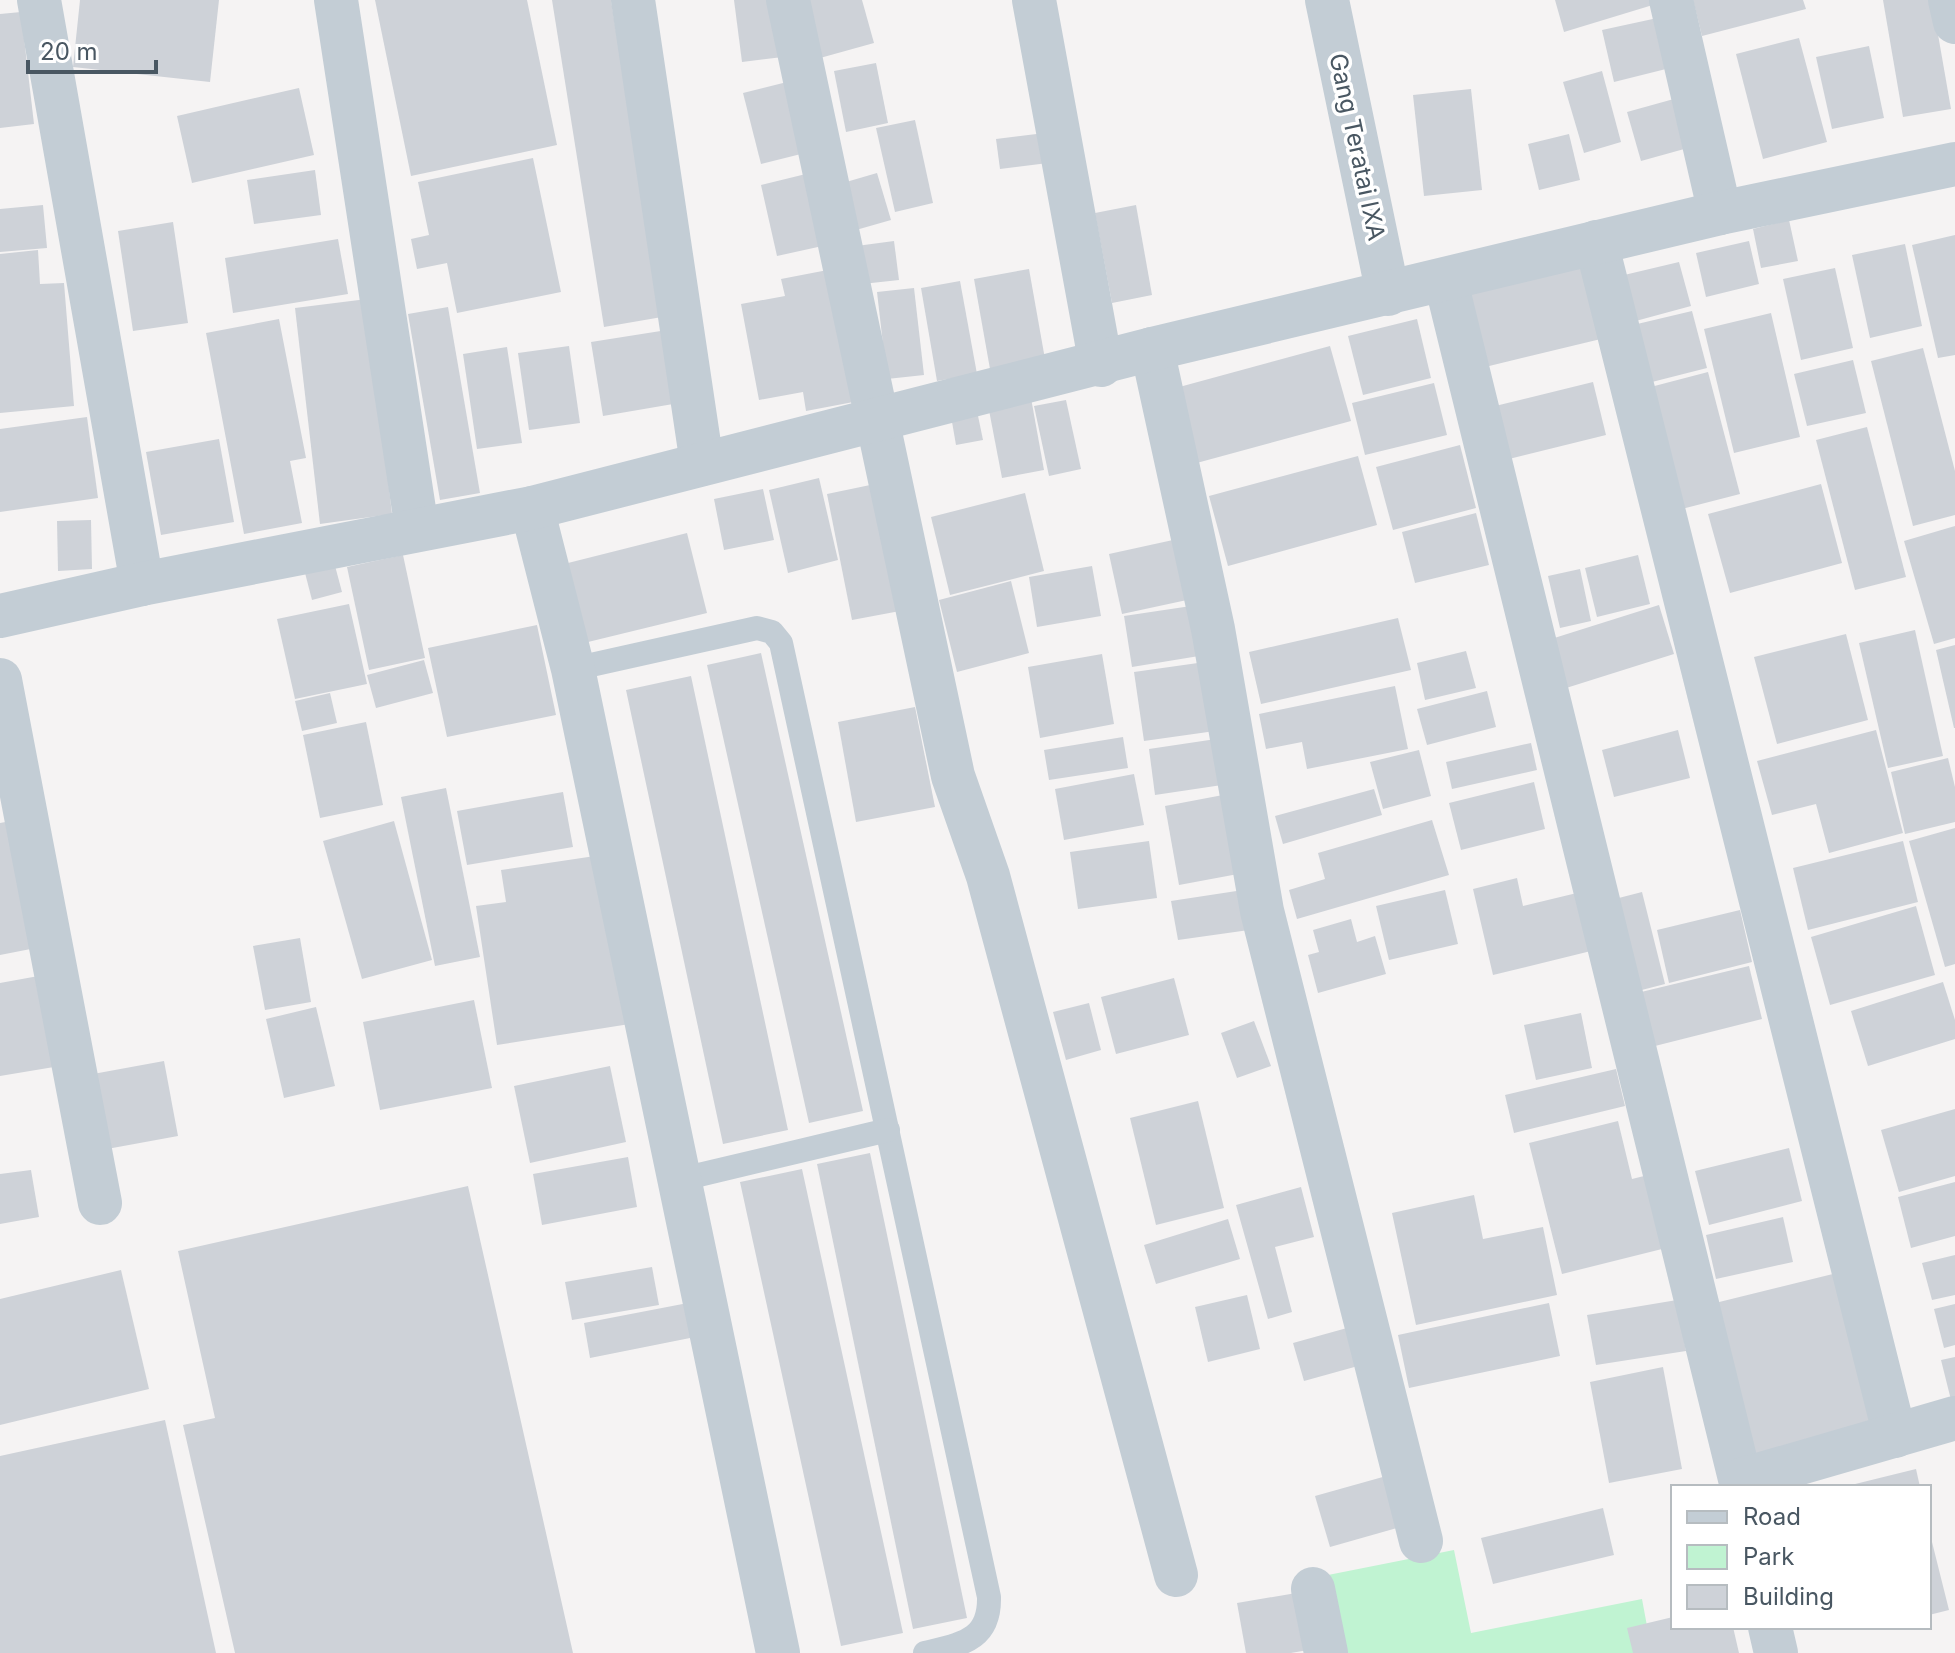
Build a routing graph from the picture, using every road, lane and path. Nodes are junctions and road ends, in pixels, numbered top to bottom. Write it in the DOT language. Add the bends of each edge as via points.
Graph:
graph roads {
  1 [pos="39,0"];
  2 [pos="336,0"];
  3 [pos="633,0"];
  4 [pos="788,0"];
  5 [pos="1034,0"];
  6 [pos="1327,0"];
  7 [pos="1671,0"];
  8 [pos="1950,0"];
  9 [pos="1955,22"];
  10 [pos="1955,164"];
  11 [pos="1720,213"];
  12 [pos="1596,242"];
  13 [pos="1446,282"];
  14 [pos="1388,294"];
  15 [pos="1152,349"];
  16 [pos="1101,365"];
  17 [pos="878,418"];
  18 [pos="702,464"];
  19 [pos="532,508"];
  20 [pos="417,529"];
  21 [pos="142,584"];
  22 [pos="0,616"];
  23 [pos="573,669"];
  24 [pos="0,680"];
  25 [pos="888,1130"];
  26 [pos="682,1179"];
  27 [pos="100,1203"];
  28 [pos="1955,1418"];
  29 [pos="1895,1436"];
  30 [pos="1742,1483"];
  31 [pos="1421,1541"];
  32 [pos="1176,1575"];
  33 [pos="1313,1589"];
  34 [pos="1770,1629"];
  35 [pos="778,1653"];
  36 [pos="925,1653"];
  37 [pos="1326,1653"];
  38 [pos="1776,1653"];
  1 -- 21 [label="street"];
  2 -- 20 [label="street"];
  3 -- 18 [label="street"];
  4 -- 17 [label="street"];
  5 -- 16 [label="street"];
  6 -- 14 [label="street, Gang Teratai IXA"];
  7 -- 11 [label="street"];
  8 -- 9 [label="street"];
  10 -- 11 [label="street"];
  11 -- 12 [label="street"];
  12 -- 13 [label="street"];
  12 -- 29 [label="street"];
  13 -- 14 [label="street"];
  13 -- 30 [label="street"];
  14 -- 15 [label="street"];
  15 -- 16 [label="street"];
  15 -- 31 [label="street" via="1213,629 1262,911"];
  16 -- 17 [label="street"];
  17 -- 18 [label="street"];
  17 -- 32 [label="street" via="953,776 988,876"];
  18 -- 19 [label="street"];
  19 -- 20 [label="street"];
  19 -- 23 [label="street"];
  20 -- 21 [label="street"];
  21 -- 22 [label="street"];
  23 -- 25 [label="lane" via="757,628 772,632 781,643"];
  23 -- 26 [label="street"];
  24 -- 27 [label="street"];
  25 -- 26 [label="lane"];
  25 -- 36 [label="lane" via="989,1597 990,1617 982,1630 961,1643"];
  26 -- 35 [label="street"];
  28 -- 29 [label="street"];
  29 -- 30 [label="street"];
  33 -- 37 [label="street"];
  34 -- 38 [label="street"];
}
